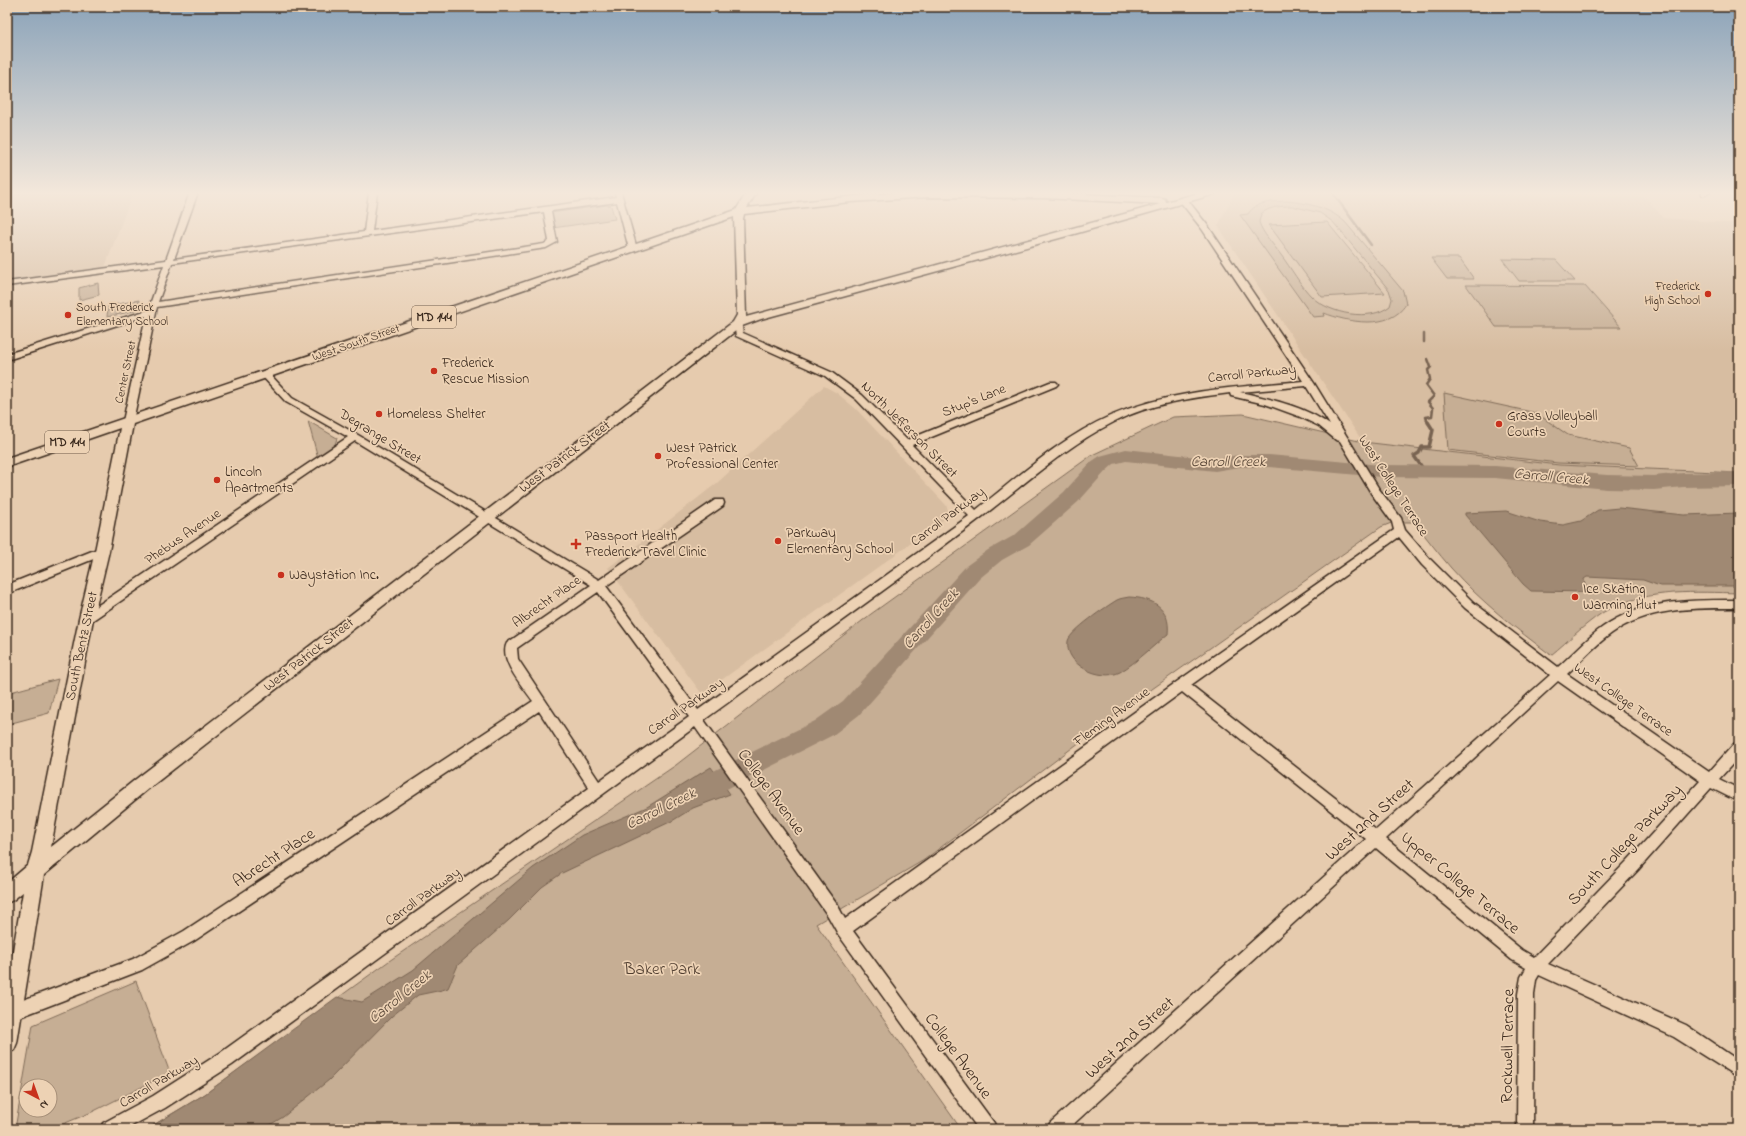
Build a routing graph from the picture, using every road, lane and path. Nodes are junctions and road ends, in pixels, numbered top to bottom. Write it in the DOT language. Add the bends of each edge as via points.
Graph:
graph roads {
  1 [pos="176,245"];
  2 [pos="287,245"];
  3 [pos="548,245"];
  4 [pos="632,245"];
  5 [pos="645,245"];
  6 [pos="739,245"];
  7 [pos="1021,245"];
  8 [pos="1216,245"];
  9 [pos="633,249"];
  10 [pos="170,261"];
  11 [pos="7,284"];
  12 [pos="152,308"];
  13 [pos="738,324"];
  14 [pos="7,356"];
  15 [pos="265,374"];
  16 [pos="1053,384"];
  17 [pos="1309,384"];
  18 [pos="1224,392"];
  19 [pos="128,421"];
  20 [pos="355,437"];
  21 [pos="1346,443"];
  22 [pos="905,444"];
  23 [pos="7,463"];
  24 [pos="719,502"];
  25 [pos="976,516"];
  26 [pos="486,517"];
  27 [pos="1400,531"];
  28 [pos="102,551"];
  29 [pos="598,584"];
  30 [pos="7,590"];
  31 [pos="1739,604"];
  32 [pos="86,620"];
  33 [pos="1558,674"];
  34 [pos="1182,685"];
  35 [pos="540,703"];
  36 [pos="697,718"];
  37 [pos="1739,748"];
  38 [pos="1709,780"];
  39 [pos="597,789"];
  40 [pos="1739,796"];
  41 [pos="1376,838"];
  42 [pos="36,870"];
  43 [pos="7,894"];
  44 [pos="843,929"];
  45 [pos="1536,966"];
  46 [pos="12,1012"];
  47 [pos="7,1043"];
  48 [pos="1739,1070"];
  49 [pos="109,1129"];
  50 [pos="988,1129"];
  51 [pos="1056,1129"];
  52 [pos="1525,1129"];
  1 -- 10 [label="street, Center Street"];
  2 -- 10 [label="street"];
  3 -- 12 [label="street"];
  4 -- 9 [label="street"];
  5 -- 9 [label="main road, West South Street / MD 144"];
  6 -- 13 [label="main road" via="742,315"];
  7 -- 13 [label="main road, West Patrick Street / MD 144"];
  8 -- 17 [label="street, West College Terrace"];
  9 -- 15 [label="main road, West South Street / MD 144"];
  10 -- 11 [label="street"];
  10 -- 12 [label="street, Center Street"];
  12 -- 14 [label="street"];
  12 -- 19 [label="street, Center Street"];
  13 -- 22 [label="street, North Jefferson Street" via="739,334 828,374 859,397"];
  13 -- 26 [label="main road, West Patrick Street / MD 144"];
  15 -- 19 [label="main road, West South Street / MD 144"];
  15 -- 20 [label="street, Degrange Street" via="289,400"];
  16 -- 22 [label="street, Stup's Lane"];
  17 -- 18 [label="street, Carroll Parkway"];
  17 -- 21 [label="street, West College Terrace"];
  18 -- 21 [label="street" via="1296,412 1322,424"];
  18 -- 25 [label="street, Carroll Parkway" via="1184,396 1113,418 1077,439"];
  19 -- 23 [label="main road, West South Street / MD 144"];
  19 -- 28 [label="main road, South Bentz Street"];
  20 -- 26 [label="street, Degrange Street"];
  20 -- 32 [label="street, Phebus Avenue"];
  21 -- 27 [label="street, West College Terrace"];
  22 -- 25 [label="street, North Jefferson Street"];
  24 -- 29 [label="street, Albrecht Place"];
  25 -- 36 [label="street, Carroll Parkway"];
  26 -- 29 [label="street, College Avenue"];
  26 -- 42 [label="main road, West Patrick Street / MD 144" via="142,784"];
  27 -- 33 [label="street, West College Terrace" via="1426,562 1469,605"];
  27 -- 34 [label="street, Fleming Avenue"];
  28 -- 30 [label="street"];
  28 -- 32 [label="main road, South Bentz Street"];
  29 -- 35 [label="street, Albrecht Place" via="511,646 512,660"];
  29 -- 36 [label="street, College Avenue"];
  31 -- 33 [label="street, West 2nd Street" via="1676,606 1633,616 1607,630"];
  32 -- 42 [label="main road, South Bentz Street"];
  33 -- 38 [label="street, West College Terrace"];
  33 -- 41 [label="street, West 2nd Street"];
  34 -- 41 [label="street, Upper College Terrace"];
  34 -- 44 [label="street, Fleming Avenue"];
  35 -- 39 [label="street, Albrecht Place"];
  35 -- 46 [label="street, Abrecht Place" via="189,936 137,965"];
  36 -- 39 [label="street, Carroll Parkway"];
  36 -- 44 [label="street, College Avenue" via="723,759 833,911"];
  37 -- 38 [label="street, South College Parkway"];
  38 -- 40 [label="street, West College Terrace"];
  38 -- 45 [label="street, South College Parkway" via="1633,865"];
  39 -- 49 [label="street, Carroll Parkway" via="226,1059 159,1102"];
  41 -- 45 [label="street, Upper College Terrace" via="1517,955"];
  41 -- 51 [label="street, West 2nd Street"];
  42 -- 43 [label="main road, West Patrick Street / MD 144"];
  42 -- 46 [label="main road, South Bentz Street"];
  44 -- 50 [label="street, College Avenue"];
  45 -- 48 [label="street, Upper College Terrace" via="1680,1031"];
  45 -- 52 [label="street, Rockwell Terrace" via="1529,977 1526,994"];
  46 -- 47 [label="main road, South Bentz Street"];
}
